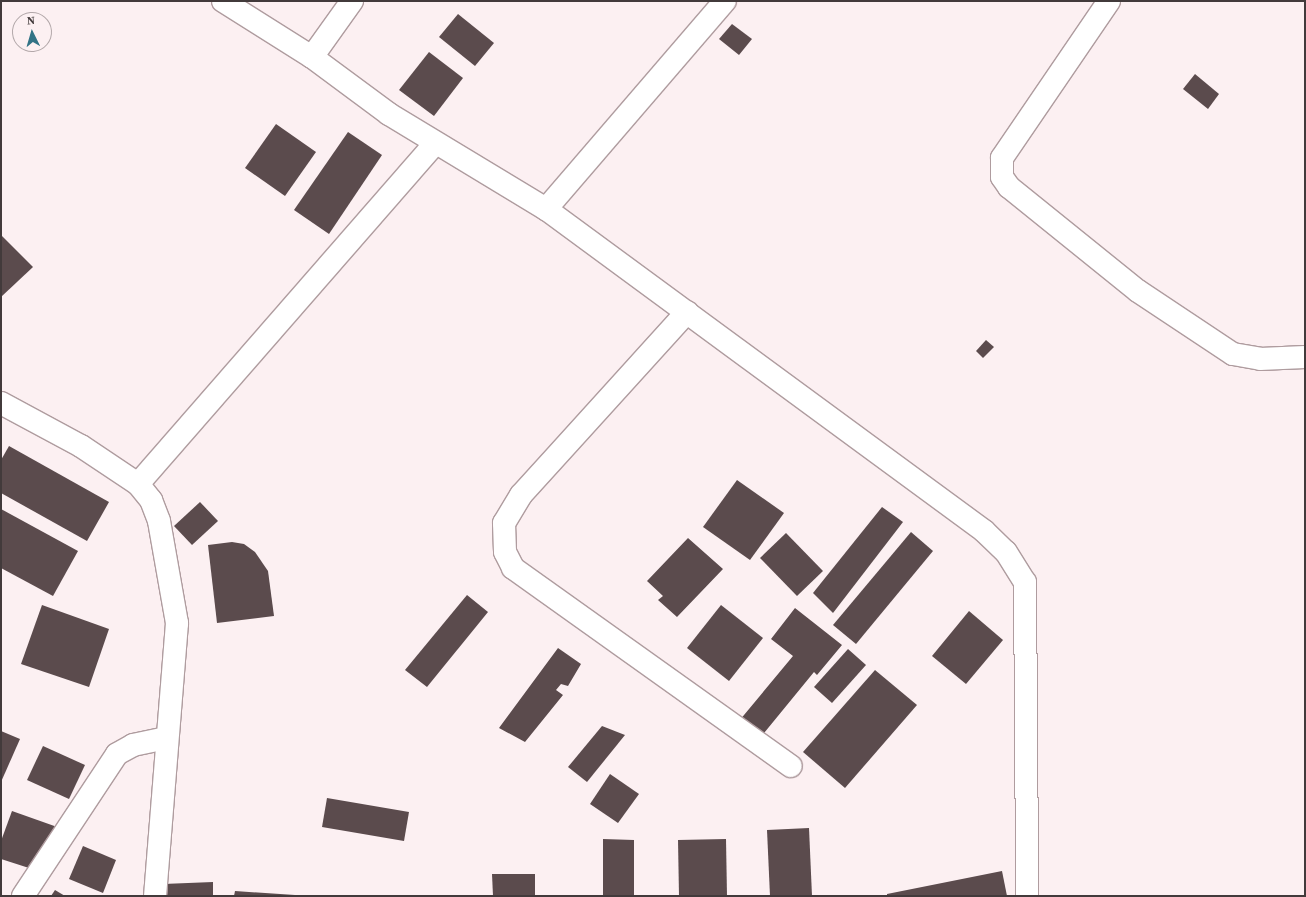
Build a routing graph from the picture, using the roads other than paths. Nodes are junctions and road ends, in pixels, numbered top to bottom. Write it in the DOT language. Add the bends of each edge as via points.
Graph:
graph roads {
  1 [pos="223,1"];
  2 [pos="352,1"];
  3 [pos="725,1"];
  4 [pos="1109,1"];
  5 [pos="312,57"];
  6 [pos="435,143"];
  7 [pos="546,209"];
  8 [pos="687,312"];
  9 [pos="1305,357"];
  10 [pos="1,403"];
  11 [pos="138,484"];
  12 [pos="166,738"];
  13 [pos="791,766"];
  14 [pos="23,896"];
  15 [pos="155,896"];
  16 [pos="1027,896"];
  1 -- 5 [label="street"];
  2 -- 5 [label="street"];
  3 -- 7 [label="street"];
  4 -- 9 [label="street" via="1002,158 1002,177 1009,187 1138,291 1233,354 1260,359"];
  5 -- 6 [label="street"];
  6 -- 7 [label="street"];
  6 -- 11 [label="street"];
  7 -- 8 [label="street"];
  8 -- 13 [label="street" via="521,495 504,523 505,552 513,568"];
  8 -- 16 [label="street" via="984,531 1006,552 1025,582"];
  10 -- 11 [label="street" via="81,446"];
  11 -- 12 [label="street" via="151,500 159,521 177,623"];
  12 -- 14 [label="street" via="133,745 117,754"];
  12 -- 15 [label="street"];
}
